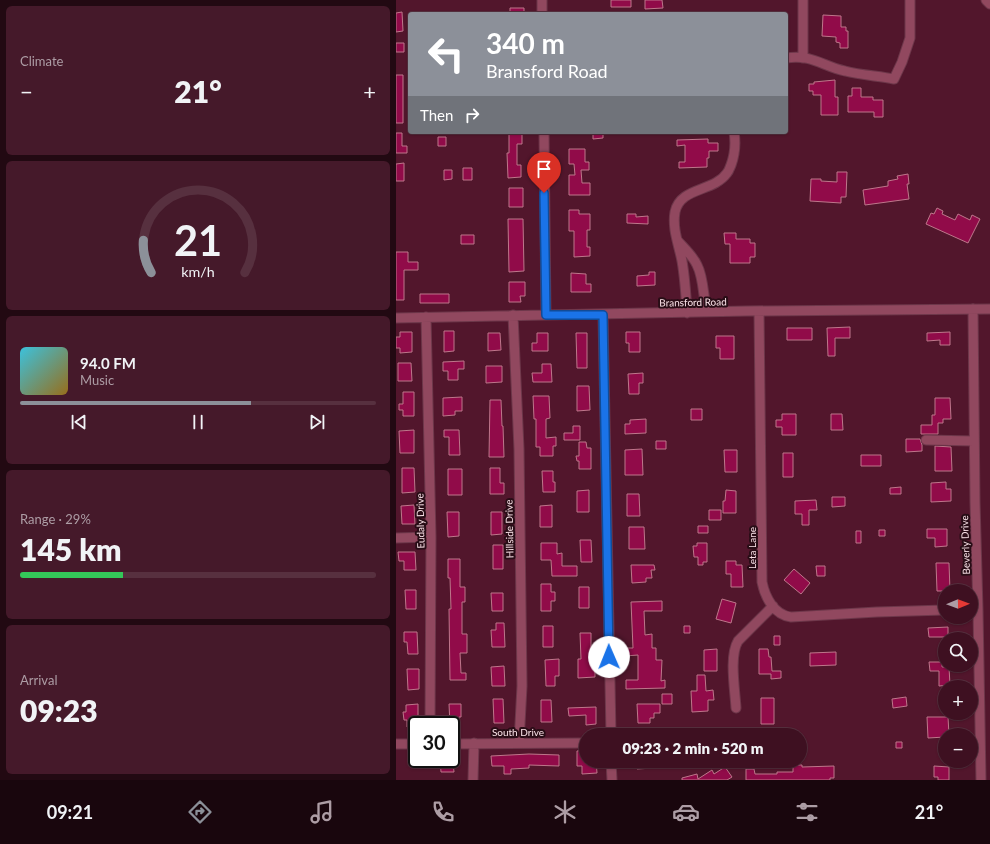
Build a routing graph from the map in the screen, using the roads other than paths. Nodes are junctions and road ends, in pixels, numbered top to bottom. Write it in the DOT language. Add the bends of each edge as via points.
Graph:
graph roads {
  1 [pos="542,0"];
  2 [pos="803,0"];
  3 [pos="910,0"];
  4 [pos="986,0"];
  5 [pos="990,4"];
  6 [pos="542,12"];
  7 [pos="788,58"];
  8 [pos="802,58"];
  9 [pos="544,134"];
  10 [pos="734,134"];
  11 [pos="676,239"];
  12 [pos="698,266"];
  13 [pos="682,268"];
  14 [pos="974,309"];
  15 [pos="990,309"];
  16 [pos="707,312"];
  17 [pos="759,312"];
  18 [pos="687,313"];
  19 [pos="546,315"];
  20 [pos="603,315"];
  21 [pos="513,316"];
  22 [pos="426,317"];
  23 [pos="396,318"];
  24 [pos="926,440"];
  25 [pos="974,441"];
  26 [pos="432,537"];
  27 [pos="396,538"];
  28 [pos="975,584"];
  29 [pos="773,606"];
  30 [pos="938,610"];
  31 [pos="975,624"];
  32 [pos="736,708"];
  33 [pos="430,716"];
  34 [pos="611,728"];
  35 [pos="474,743"];
  36 [pos="519,743"];
  37 [pos="579,743"];
  38 [pos="396,744"];
  39 [pos="408,744"];
  40 [pos="460,744"];
  41 [pos="611,768"];
  42 [pos="473,780"];
  43 [pos="612,780"];
  44 [pos="981,780"];
  1 -- 6 [label="street"];
  2 -- 8 [label="street"];
  3 -- 8 [label="street" via="910,38 894,79 844,71"];
  4 -- 5 [label="street"];
  7 -- 8 [label="street"];
  9 -- 19 [label="street"];
  10 -- 11 [label="street" via="735,156 727,174 718,182 689,194 679,202 675,212"];
  11 -- 12 [label="street"];
  11 -- 13 [label="street"];
  12 -- 13 [label="street"];
  12 -- 16 [label="street"];
  13 -- 18 [label="street"];
  14 -- 15 [label="street, Bransford Road"];
  14 -- 17 [label="street, Bransford Road"];
  14 -- 25 [label="street, Beverly Drive"];
  16 -- 17 [label="street, Bransford Road"];
  16 -- 18 [label="street, Bransford Road"];
  17 -- 29 [label="street, Leta Lane" via="762,582 764,593"];
  18 -- 20 [label="street, Bransford Road"];
  19 -- 20 [label="street, Bransford Road"];
  19 -- 21 [label="street, Bransford Road"];
  20 -- 34 [label="street"];
  21 -- 22 [label="street, Bransford Road"];
  21 -- 36 [label="street, Hillside Drive" via="519,449 522,662"];
  22 -- 23 [label="street, Bransford Road"];
  22 -- 26 [label="street, Eudaly Drive"];
  24 -- 25 [label="street"];
  25 -- 28 [label="street, Beverly Drive"];
  26 -- 27 [label="street"];
  26 -- 33 [label="street, Eudaly Drive"];
  29 -- 30 [label="street, Leta Lane" via="784,616 791,617"];
  29 -- 32 [label="street" via="735,646"];
  31 -- 44 [label="street, Beverly Drive"];
  35 -- 36 [label="street, South Drive"];
  35 -- 40 [label="street, South Drive"];
  35 -- 42 [label="street"];
  36 -- 37 [label="street, South Drive"];
  38 -- 39 [label="street"];
  41 -- 43 [label="street"];
}
